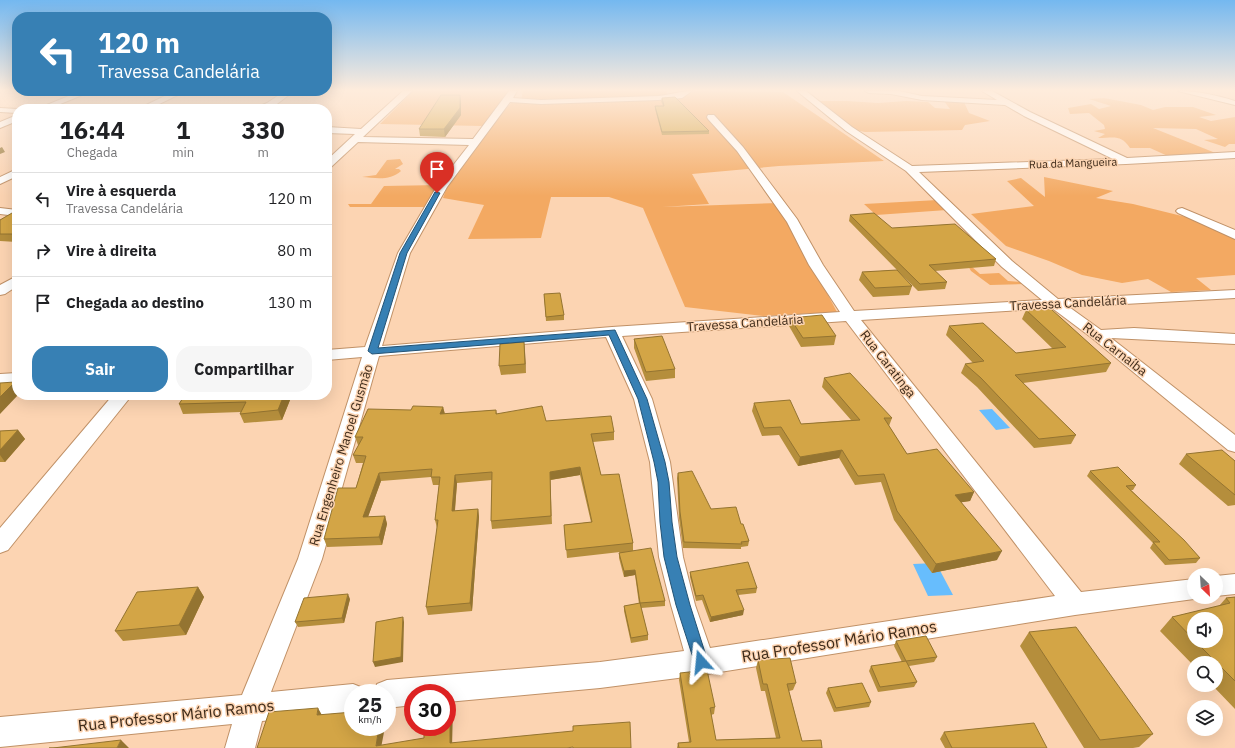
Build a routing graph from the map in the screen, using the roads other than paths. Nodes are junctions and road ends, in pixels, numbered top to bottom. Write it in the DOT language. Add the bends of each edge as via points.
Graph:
graph roads {
  1 [pos="370,126"];
  2 [pos="488,126"];
  3 [pos="719,126"];
  4 [pos="844,126"];
  5 [pos="1054,126"];
  6 [pos="332,130"];
  7 [pos="363,132"];
  8 [pos="354,139"];
  9 [pos="476,142"];
  10 [pos="1235,155"];
  11 [pos="332,160"];
  12 [pos="1126,161"];
  13 [pos="910,169"];
  14 [pos="12,175"];
  15 [pos="0,181"];
  16 [pos="0,211"];
  17 [pos="1182,211"];
  18 [pos="12,212"];
  19 [pos="1235,235"];
  20 [pos="12,284"];
  21 [pos="0,292"];
  22 [pos="1235,294"];
  23 [pos="1055,304"];
  24 [pos="850,316"];
  25 [pos="612,332"];
  26 [pos="1098,335"];
  27 [pos="1235,339"];
  28 [pos="372,351"];
  29 [pos="332,355"];
  30 [pos="12,378"];
  31 [pos="0,379"];
  32 [pos="120,400"];
  33 [pos="1235,445"];
  34 [pos="0,544"];
  35 [pos="1235,584"];
  36 [pos="1223,585"];
  37 [pos="1187,590"];
  38 [pos="1075,604"];
  39 [pos="701,662"];
  40 [pos="396,693"];
  41 [pos="344,699"];
  42 [pos="251,707"];
  43 [pos="0,732"];
  44 [pos="240,748"];
  1 -- 7 [label="street"];
  2 -- 9 [label="street, Rua Engenheiro Manoel Gusmão"];
  3 -- 24 [label="street, Rua Caratinga" via="740,149 793,222 816,265"];
  4 -- 13 [label="street, Rua Carnaíba"];
  5 -- 12 [label="street"];
  6 -- 7 [label="street"];
  7 -- 8 [label="street"];
  8 -- 9 [label="street"];
  8 -- 11 [label="street"];
  9 -- 28 [label="street, Rua Engenheiro Manoel Gusmão" via="442,186 404,253"];
  10 -- 12 [label="street, Rua da Mangueira"];
  12 -- 13 [label="street, Rua da Mangueira"];
  13 -- 23 [label="street, Rua Carnaíba" via="1007,264"];
  14 -- 15 [label="street"];
  16 -- 18 [label="street"];
  17 -- 19 [label="street"];
  20 -- 21 [label="street"];
  22 -- 23 [label="street, Travessa Candelária"];
  23 -- 24 [label="street, Travessa Candelária"];
  23 -- 26 [label="street, Rua Carnaíba"];
  24 -- 25 [label="street, Travessa Candelária"];
  24 -- 38 [label="street, Rua Caratinga"];
  25 -- 28 [label="street, Travessa Candelária"];
  25 -- 39 [label="street" via="642,399 660,462 671,557"];
  26 -- 27 [label="street" via="1134,333"];
  26 -- 33 [label="street, Rua Carnaíba"];
  28 -- 29 [label="street, Travessa Candelária"];
  28 -- 42 [label="street, Rua Engenheiro Manoel Gusmão" via="310,558"];
  30 -- 31 [label="street"];
  32 -- 34 [label="street"];
  35 -- 36 [label="street"];
  37 -- 38 [label="street, Rua Professor Mário Ramos"];
  38 -- 39 [label="street, Rua Professor Mário Ramos"];
  39 -- 40 [label="street, Rua Professor Mário Ramos" via="600,675"];
  41 -- 42 [label="street, Rua Professor Mário Ramos"];
  42 -- 43 [label="street, Rua Professor Mário Ramos"];
  42 -- 44 [label="street, Rua Engenheiro Manoel Gusmão"];
}
